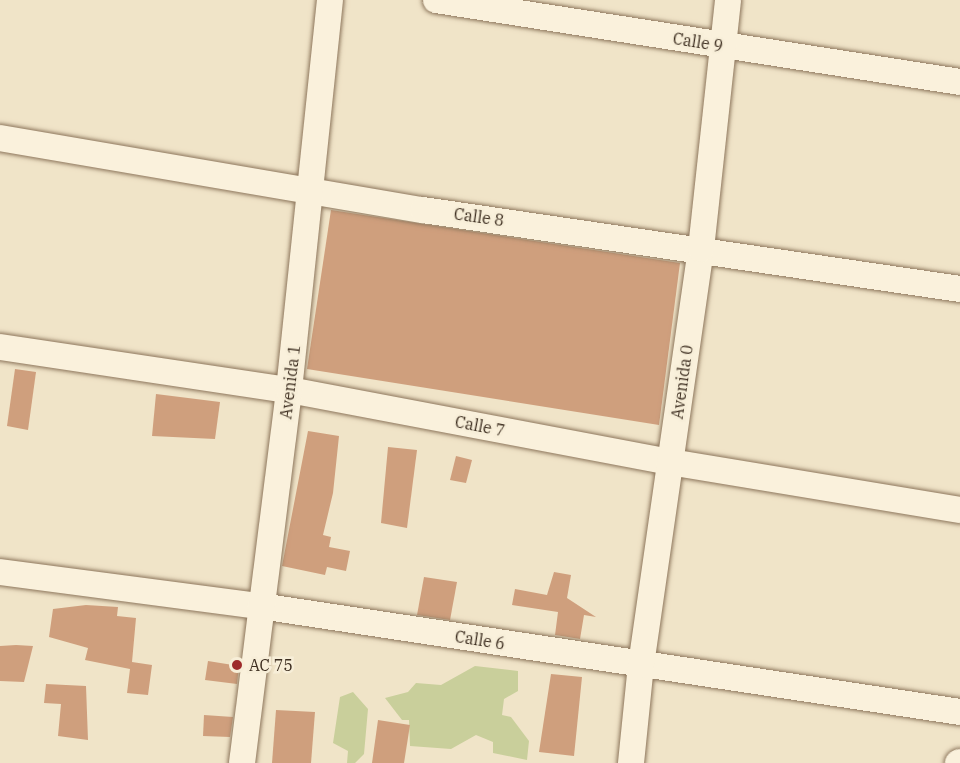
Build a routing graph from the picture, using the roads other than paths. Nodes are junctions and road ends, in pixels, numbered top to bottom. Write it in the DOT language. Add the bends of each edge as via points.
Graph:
graph roads {
  1 [pos="330,0"];
  2 [pos="436,0"];
  3 [pos="728,0"];
  4 [pos="723,46"];
  5 [pos="960,81"];
  6 [pos="0,138"];
  7 [pos="310,188"];
  8 [pos="701,249"];
  9 [pos="960,289"];
  10 [pos="0,347"];
  11 [pos="289,390"];
  12 [pos="670,462"];
  13 [pos="960,510"];
  14 [pos="0,572"];
  15 [pos="260,606"];
  16 [pos="641,665"];
  17 [pos="960,712"];
  18 [pos="242,763"];
  19 [pos="631,763"];
  1 -- 7 [label="street, Avenida 1"];
  2 -- 4 [label="street, Calle 9"];
  3 -- 4 [label="street, Avenida 0"];
  4 -- 5 [label="street, Calle 9"];
  4 -- 8 [label="street, Avenida 0"];
  6 -- 7 [label="street, Calle 8"];
  7 -- 8 [label="street, Calle 8" via="423,210"];
  7 -- 11 [label="street, Avenida 1"];
  8 -- 9 [label="street, Calle 8"];
  8 -- 12 [label="street, Avenida 0"];
  10 -- 11 [label="street, Calle 7"];
  11 -- 12 [label="street, Calle 7"];
  11 -- 15 [label="street, Avenida 1"];
  12 -- 13 [label="street, Calle 7"];
  12 -- 16 [label="street, Avenida 0"];
  14 -- 15 [label="street, Calle 6"];
  15 -- 16 [label="street, Calle 6"];
  15 -- 18 [label="street, Avenida 1"];
  16 -- 17 [label="street, Calle 6"];
  16 -- 19 [label="street, Avenida 0"];
}
